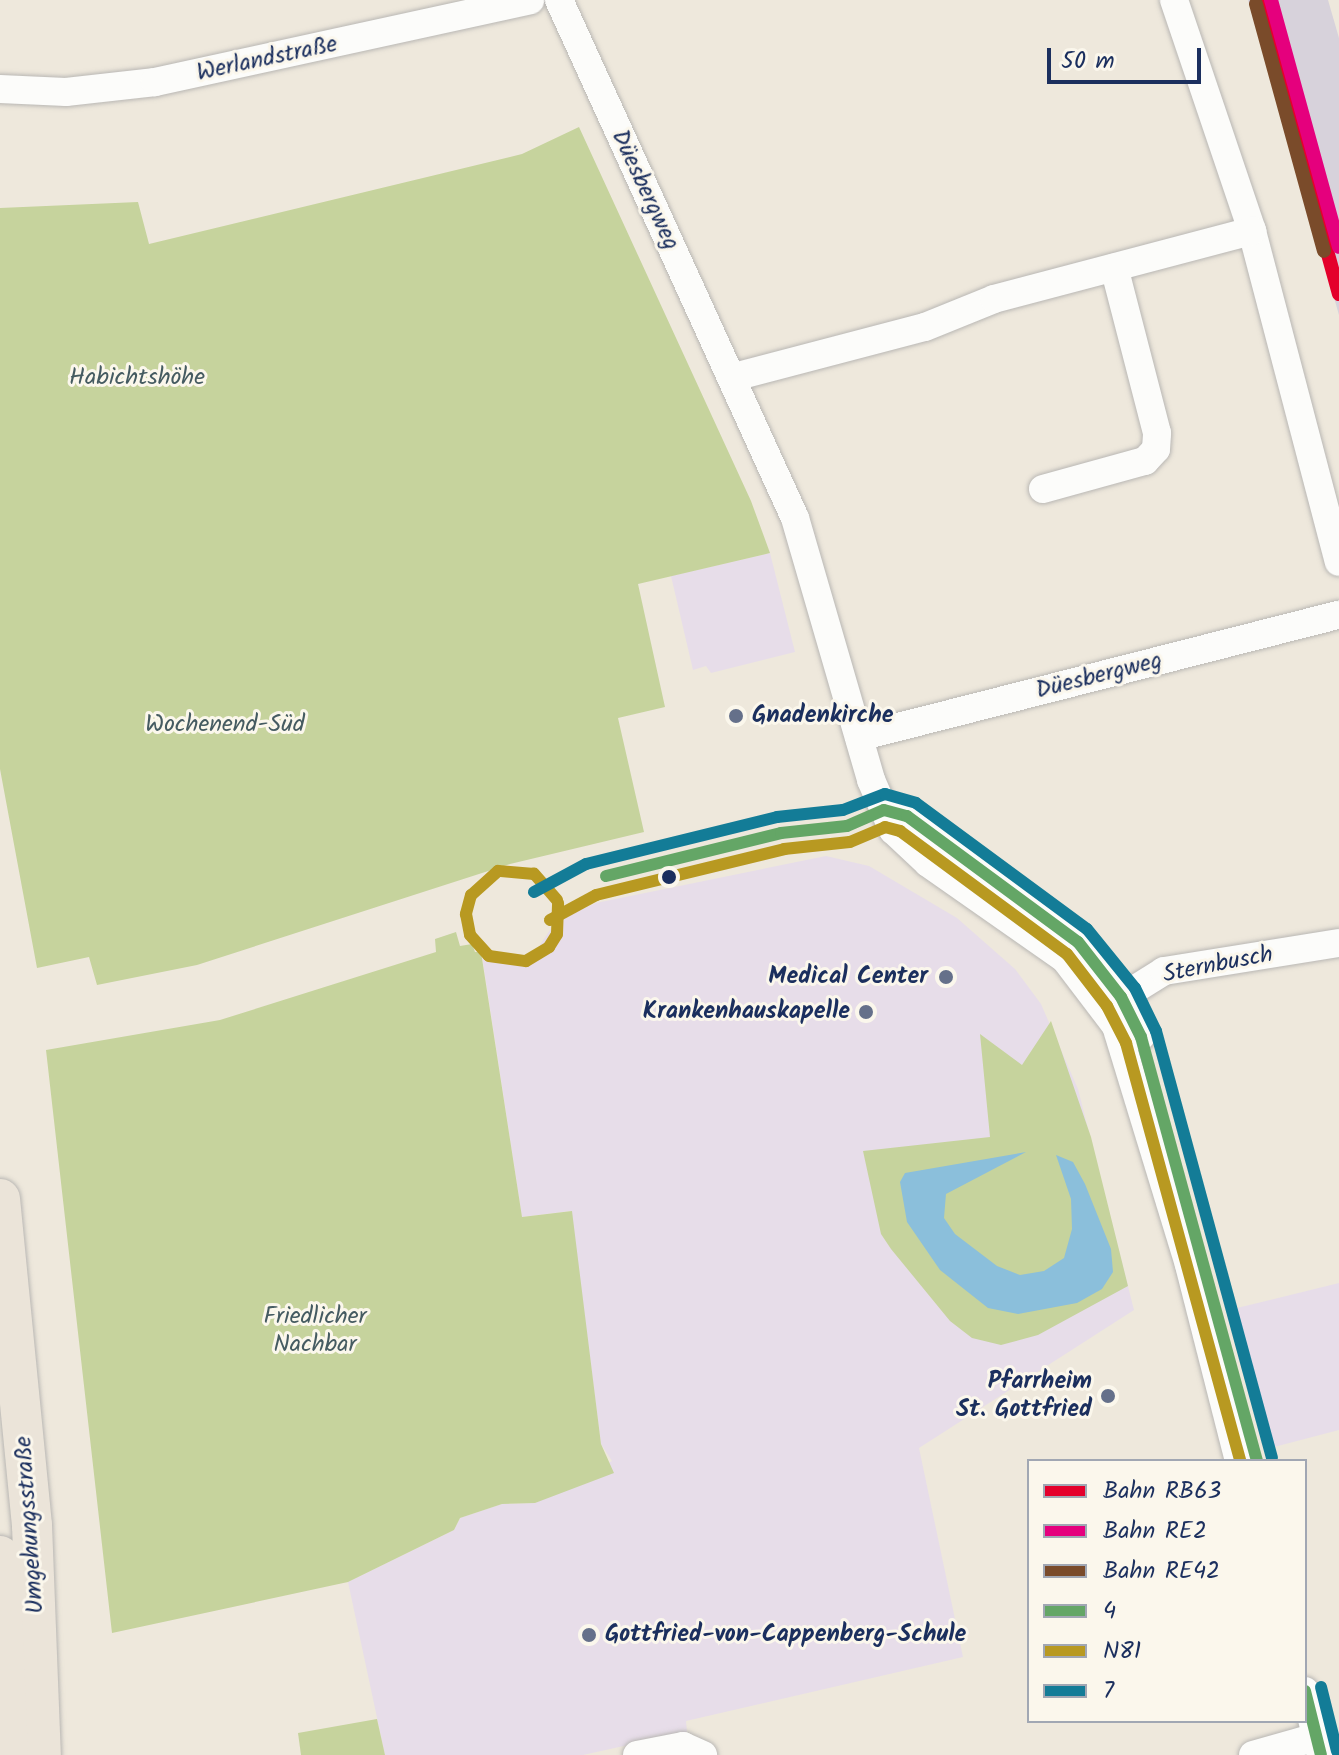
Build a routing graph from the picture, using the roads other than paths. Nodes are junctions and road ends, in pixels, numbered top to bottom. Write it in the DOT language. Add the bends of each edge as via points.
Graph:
graph roads {
  1 [pos="530,0"];
  2 [pos="559,0"];
  3 [pos="1174,0"];
  4 [pos="0,89"];
  5 [pos="1252,231"];
  6 [pos="1114,267"];
  7 [pos="734,377"];
  8 [pos="1043,489"];
  9 [pos="1339,562"];
  10 [pos="1339,615"];
  11 [pos="859,737"];
  12 [pos="1339,943"];
  13 [pos="1113,1002"];
  14 [pos="0,1199"];
  15 [pos="1238,1459"];
  16 [pos="1256,1459"];
  17 [pos="0,1556"];
  18 [pos="1307,1699"];
  19 [pos="1318,1746"];
  20 [pos="700,1751"];
  21 [pos="8,1755"];
  22 [pos="41,1755"];
  23 [pos="637,1755"];
  24 [pos="1253,1755"];
  1 -- 4 [label="street, Werlandstraße" via="155,82 66,92"];
  2 -- 7 [label="street, Düesbergweg"];
  3 -- 5 [label="street"];
  5 -- 6 [label="street"];
  5 -- 9 [label="street"];
  6 -- 7 [label="street" via="994,299 925,327"];
  6 -- 8 [label="street" via="1157,433 1156,449 1145,461"];
  7 -- 11 [label="street, Düesbergweg" via="808,553"];
  10 -- 11 [label="street, Düesbergweg"];
  11 -- 13 [label="street, Düesbergweg" via="884,810 907,816 1078,942"];
  12 -- 13 [label="street, Sternbusch" via="1164,971"];
  13 -- 15 [label="street, Düesbergweg"];
  13 -- 16 [label="street, Düesbergweg" via="1141,1037"];
  14 -- 22 [label="highway, Umgehungsstraße" via="32,1525"];
  17 -- 21 [label="highway, Umgehungsstraße"];
  18 -- 19 [label="street"];
  19 -- 24 [label="street"];
  20 -- 23 [label="street"];
}
